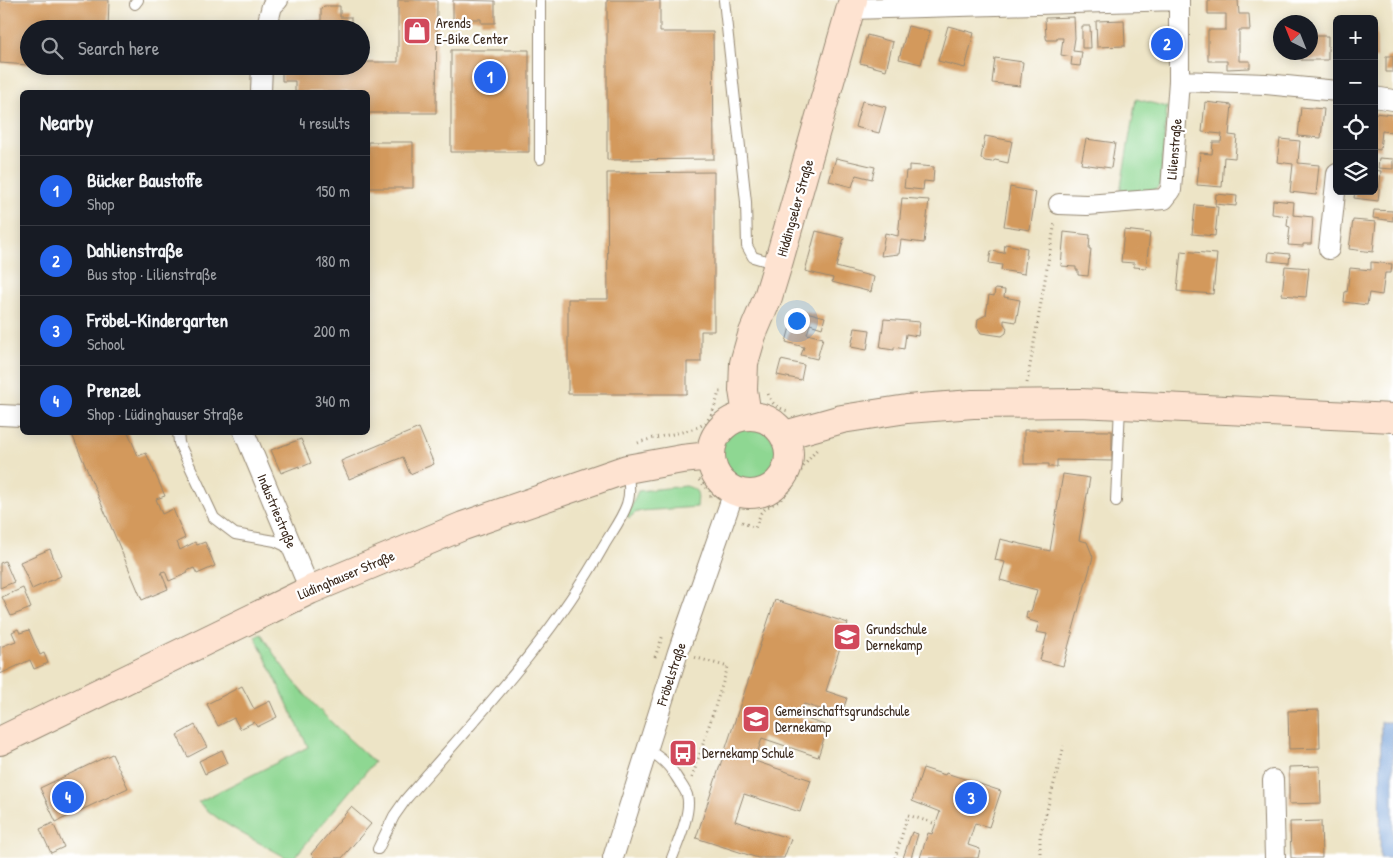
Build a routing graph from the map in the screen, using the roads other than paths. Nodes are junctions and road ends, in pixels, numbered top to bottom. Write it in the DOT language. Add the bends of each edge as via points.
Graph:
graph roads {
  1 [pos="278,0"];
  2 [pos="540,0"];
  3 [pos="724,0"];
  4 [pos="1180,0"];
  5 [pos="852,4"];
  6 [pos="268,20"];
  7 [pos="262,75"];
  8 [pos="1179,82"];
  9 [pos="261,90"];
  10 [pos="1333,91"];
  11 [pos="1378,98"];
  12 [pos="1393,100"];
  13 [pos="540,159"];
  14 [pos="1335,195"];
  15 [pos="1059,204"];
  16 [pos="1329,249"];
  17 [pos="778,264"];
  18 [pos="1120,404"];
  19 [pos="747,415"];
  20 [pos="0,416"];
  21 [pos="20,416"];
  22 [pos="1393,418"];
  23 [pos="797,432"];
  24 [pos="178,435"];
  25 [pos="245,435"];
  26 [pos="710,456"];
  27 [pos="627,469"];
  28 [pos="1116,501"];
  29 [pos="730,503"];
  30 [pos="293,550"];
  31 [pos="310,590"];
  32 [pos="0,741"];
  33 [pos="646,750"];
  34 [pos="1273,780"];
  35 [pos="378,850"];
  36 [pos="613,858"];
  37 [pos="672,858"];
  38 [pos="1275,858"];
  1 -- 6 [label="street" via="272,6"];
  2 -- 13 [label="lane"];
  3 -- 17 [label="lane" via="746,202 747,246 753,257"];
  4 -- 5 [label="street, Lilienstraße"];
  4 -- 8 [label="street, Lilienstraße"];
  5 -- 17 [label="street, Hiddingseler Straße"];
  7 -- 9 [label="street"];
  8 -- 10 [label="street" via="1266,84"];
  8 -- 15 [label="street, Lilienstraße" via="1171,190 1164,199"];
  11 -- 12 [label="street"];
  14 -- 16 [label="street"];
  17 -- 19 [label="street, Hiddingseler Straße" via="744,363 743,390"];
  18 -- 22 [label="street"];
  18 -- 23 [label="street" via="973,404 842,419"];
  18 -- 28 [label="lane"];
  19 -- 23 [label="street" via="762,417"];
  19 -- 26 [label="street" via="732,419 720,428 712,441"];
  20 -- 21 [label="street"];
  23 -- 29 [label="street" via="788,467 780,482 766,491"];
  24 -- 30 [label="lane" via="214,518 234,534 275,541"];
  25 -- 30 [label="street, Industriestraße"];
  26 -- 27 [label="street, Lüdinghauser Straße"];
  26 -- 29 [label="street" via="713,471"];
  27 -- 31 [label="street, Lüdinghauser Straße" via="463,526"];
  27 -- 35 [label="lane" via="630,484 628,503 583,581 534,651 406,799"];
  29 -- 33 [label="street, Fröbelstraße"];
  30 -- 31 [label="street, Industriestraße"];
  31 -- 32 [label="street, Lüdinghauser Straße"];
  33 -- 36 [label="street, Fröbelstraße"];
  33 -- 37 [label="lane" via="668,764 687,794 686,814"];
  34 -- 38 [label="street"];
}
